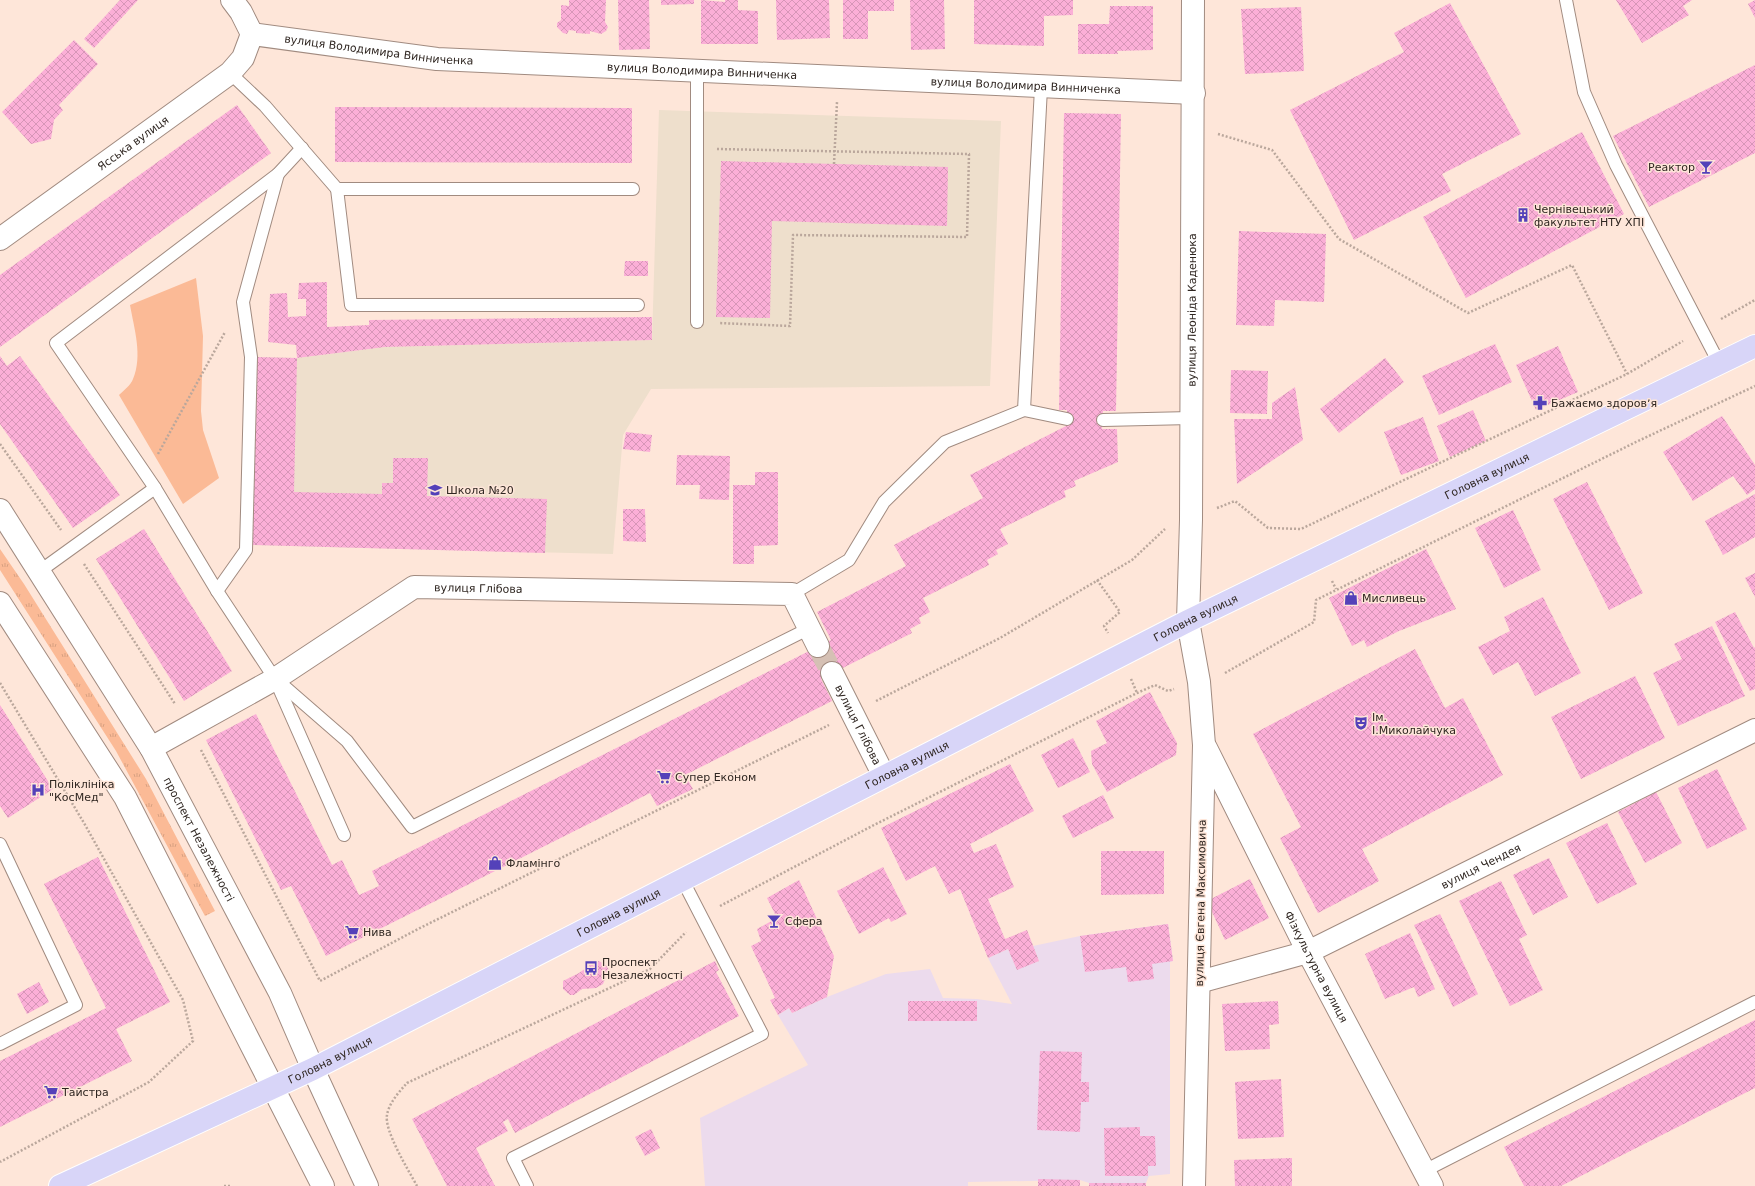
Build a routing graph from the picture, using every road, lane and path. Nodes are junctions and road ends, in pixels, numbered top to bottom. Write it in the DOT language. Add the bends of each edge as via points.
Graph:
graph roads {
  1 [pos="1193,0"];
  2 [pos="1566,0"];
  3 [pos="240,4"];
  4 [pos="252,34"];
  5 [pos="230,72"];
  6 [pos="697,72"];
  7 [pos="837,78"];
  8 [pos="1041,88"];
  9 [pos="1194,93"];
  10 [pos="1192,127"];
  11 [pos="302,148"];
  12 [pos="696,149"];
  13 [pos="834,152"];
  14 [pos="834,164"];
  15 [pos="278,174"];
  16 [pos="337,189"];
  17 [pos="633,189"];
  18 [pos="0,239"];
  19 [pos="242,302"];
  20 [pos="638,305"];
  21 [pos="697,322"];
  22 [pos="1755,346"];
  23 [pos="1719,363"];
  24 [pos="1755,386"];
  25 [pos="1024,410"];
  26 [pos="1191,418"];
  27 [pos="1067,419"];
  28 [pos="1103,420"];
  29 [pos="155,488"];
  30 [pos="0,510"];
  31 [pos="1191,520"];
  32 [pos="40,571"];
  33 [pos="217,591"];
  34 [pos="792,594"];
  35 [pos="0,603"];
  36 [pos="1188,621"];
  37 [pos="814,637"];
  38 [pos="832,673"];
  39 [pos="275,679"];
  40 [pos="1199,682"];
  41 [pos="0,683"];
  42 [pos="853,713"];
  43 [pos="1755,730"];
  44 [pos="1204,745"];
  45 [pos="151,748"];
  46 [pos="884,776"];
  47 [pos="344,835"];
  48 [pos="0,844"];
  49 [pos="682,879"];
  50 [pos="700,917"];
  51 [pos="1308,952"];
  52 [pos="320,981"];
  53 [pos="1199,982"];
  54 [pos="1755,1002"];
  55 [pos="0,1044"];
  56 [pos="313,1069"];
  57 [pos="272,1089"];
  58 [pos="0,1162"];
  59 [pos="1428,1178"];
  60 [pos="60,1186"];
  61 [pos="224,1186"];
  62 [pos="232,1186"];
  63 [pos="323,1186"];
  64 [pos="367,1186"];
  65 [pos="417,1186"];
  66 [pos="527,1186"];
  67 [pos="1194,1186"];
  1 -- 9 [label="street, вулиця Леоніда Каденюка"];
  2 -- 23 [label="lane" via="1584,92 1616,165"];
  3 -- 4 [label="street"];
  4 -- 5 [label="street, Ясська вулиця" via="243,58"];
  4 -- 6 [label="street, вулиця Володимира Винниченка" via="437,59"];
  5 -- 11 [label="lane" via="265,106"];
  5 -- 18 [label="street, Ясська вулиця"];
  6 -- 7 [label="street, вулиця Володимира Винниченка"];
  6 -- 12 [label="lane"];
  7 -- 8 [label="street, вулиця Володимира Винниченка"];
  7 -- 13 [label="path"];
  8 -- 9 [label="street, вулиця Володимира Винниченка"];
  8 -- 25 [label="lane"];
  9 -- 10 [label="street, вулиця Леоніда Каденюка"];
  10 -- 26 [label="street, вулиця Леоніда Каденюка"];
  10 -- 31 [label="path" via="1272,150 1339,239 1468,313 1572,266 1627,374 1301,529 1268,528 1235,501"];
  11 -- 15 [label="lane"];
  11 -- 16 [label="lane"];
  12 -- 13 [label="path"];
  12 -- 21 [label="lane"];
  13 -- 14 [label="path"];
  13 -- 21 [label="path" via="969,154 967,237 793,235 790,326"];
  15 -- 19 [label="lane"];
  15 -- 29 [label="lane" via="56,343"];
  16 -- 17 [label="lane"];
  16 -- 20 [label="lane" via="351,305"];
  19 -- 29 [label="path" via="156,457"];
  19 -- 33 [label="lane" via="251,357 246,550"];
  22 -- 23 [label="main road, Головна вулиця"];
  23 -- 36 [label="main road, Головна вулиця"];
  24 -- 40 [label="path" via="1316,600 1314,622 1222,674"];
  25 -- 27 [label="lane"];
  25 -- 34 [label="lane" via="945,442 884,502 849,560"];
  26 -- 28 [label="lane"];
  26 -- 31 [label="street, вулиця Леоніда Каденюка"];
  29 -- 32 [label="lane"];
  29 -- 33 [label="lane"];
  30 -- 32 [label="street, проспект Незалежності"];
  31 -- 36 [label="street, вулиця Леоніда Каденюка"];
  31 -- 42 [label="path" via="1165,529 1132,560 1000,638"];
  32 -- 45 [label="street, проспект Незалежності"];
  33 -- 39 [label="lane"];
  34 -- 37 [label="street"];
  34 -- 39 [label="street, вулиця Глібова" via="414,587"];
  35 -- 57 [label="street" via="125,797"];
  36 -- 40 [label="street, вулиця Євгена Максимовича"];
  36 -- 46 [label="main road, Головна вулиця"];
  37 -- 39 [label="lane" via="412,827 347,741"];
  38 -- 42 [label="street, вулиця Глібова"];
  39 -- 45 [label="street, вулиця Глібова"];
  39 -- 47 [label="lane"];
  40 -- 44 [label="street, вулиця Євгена Максимовича"];
  40 -- 50 [label="path" via="1168,691 1155,685 1137,693 874,825"];
  41 -- 58 [label="path" via="84,823 183,1000 193,1042 149,1082"];
  42 -- 46 [label="street, вулиця Глібова"];
  42 -- 52 [label="path" via="418,929"];
  43 -- 51 [label="street, вулиця Чендея"];
  44 -- 51 [label="street, Фізкультурна вулиця"];
  44 -- 53 [label="street, вулиця Євгена Максимовича"];
  45 -- 56 [label="street, проспект Незалежності" via="280,993"];
  46 -- 49 [label="main road, Головна вулиця"];
  48 -- 55 [label="lane" via="76,1005"];
  49 -- 50 [label="lane"];
  49 -- 56 [label="main road, Головна вулиця"];
  50 -- 65 [label="path" via="650,969 407,1083 393,1100 387,1116 392,1138"];
  50 -- 66 [label="lane" via="762,1034 513,1158"];
  51 -- 53 [label="street, вулиця Чендея"];
  51 -- 59 [label="street, Фізкультурна вулиця"];
  53 -- 67 [label="street, вулиця Євгена Максимовича"];
  54 -- 59 [label="lane"];
  56 -- 57 [label="main road, Головна вулиця"];
  56 -- 64 [label="street, проспект Незалежності"];
  57 -- 60 [label="main road, Головна вулиця"];
  57 -- 63 [label="street"];
  61 -- 62 [label="path"];
}
